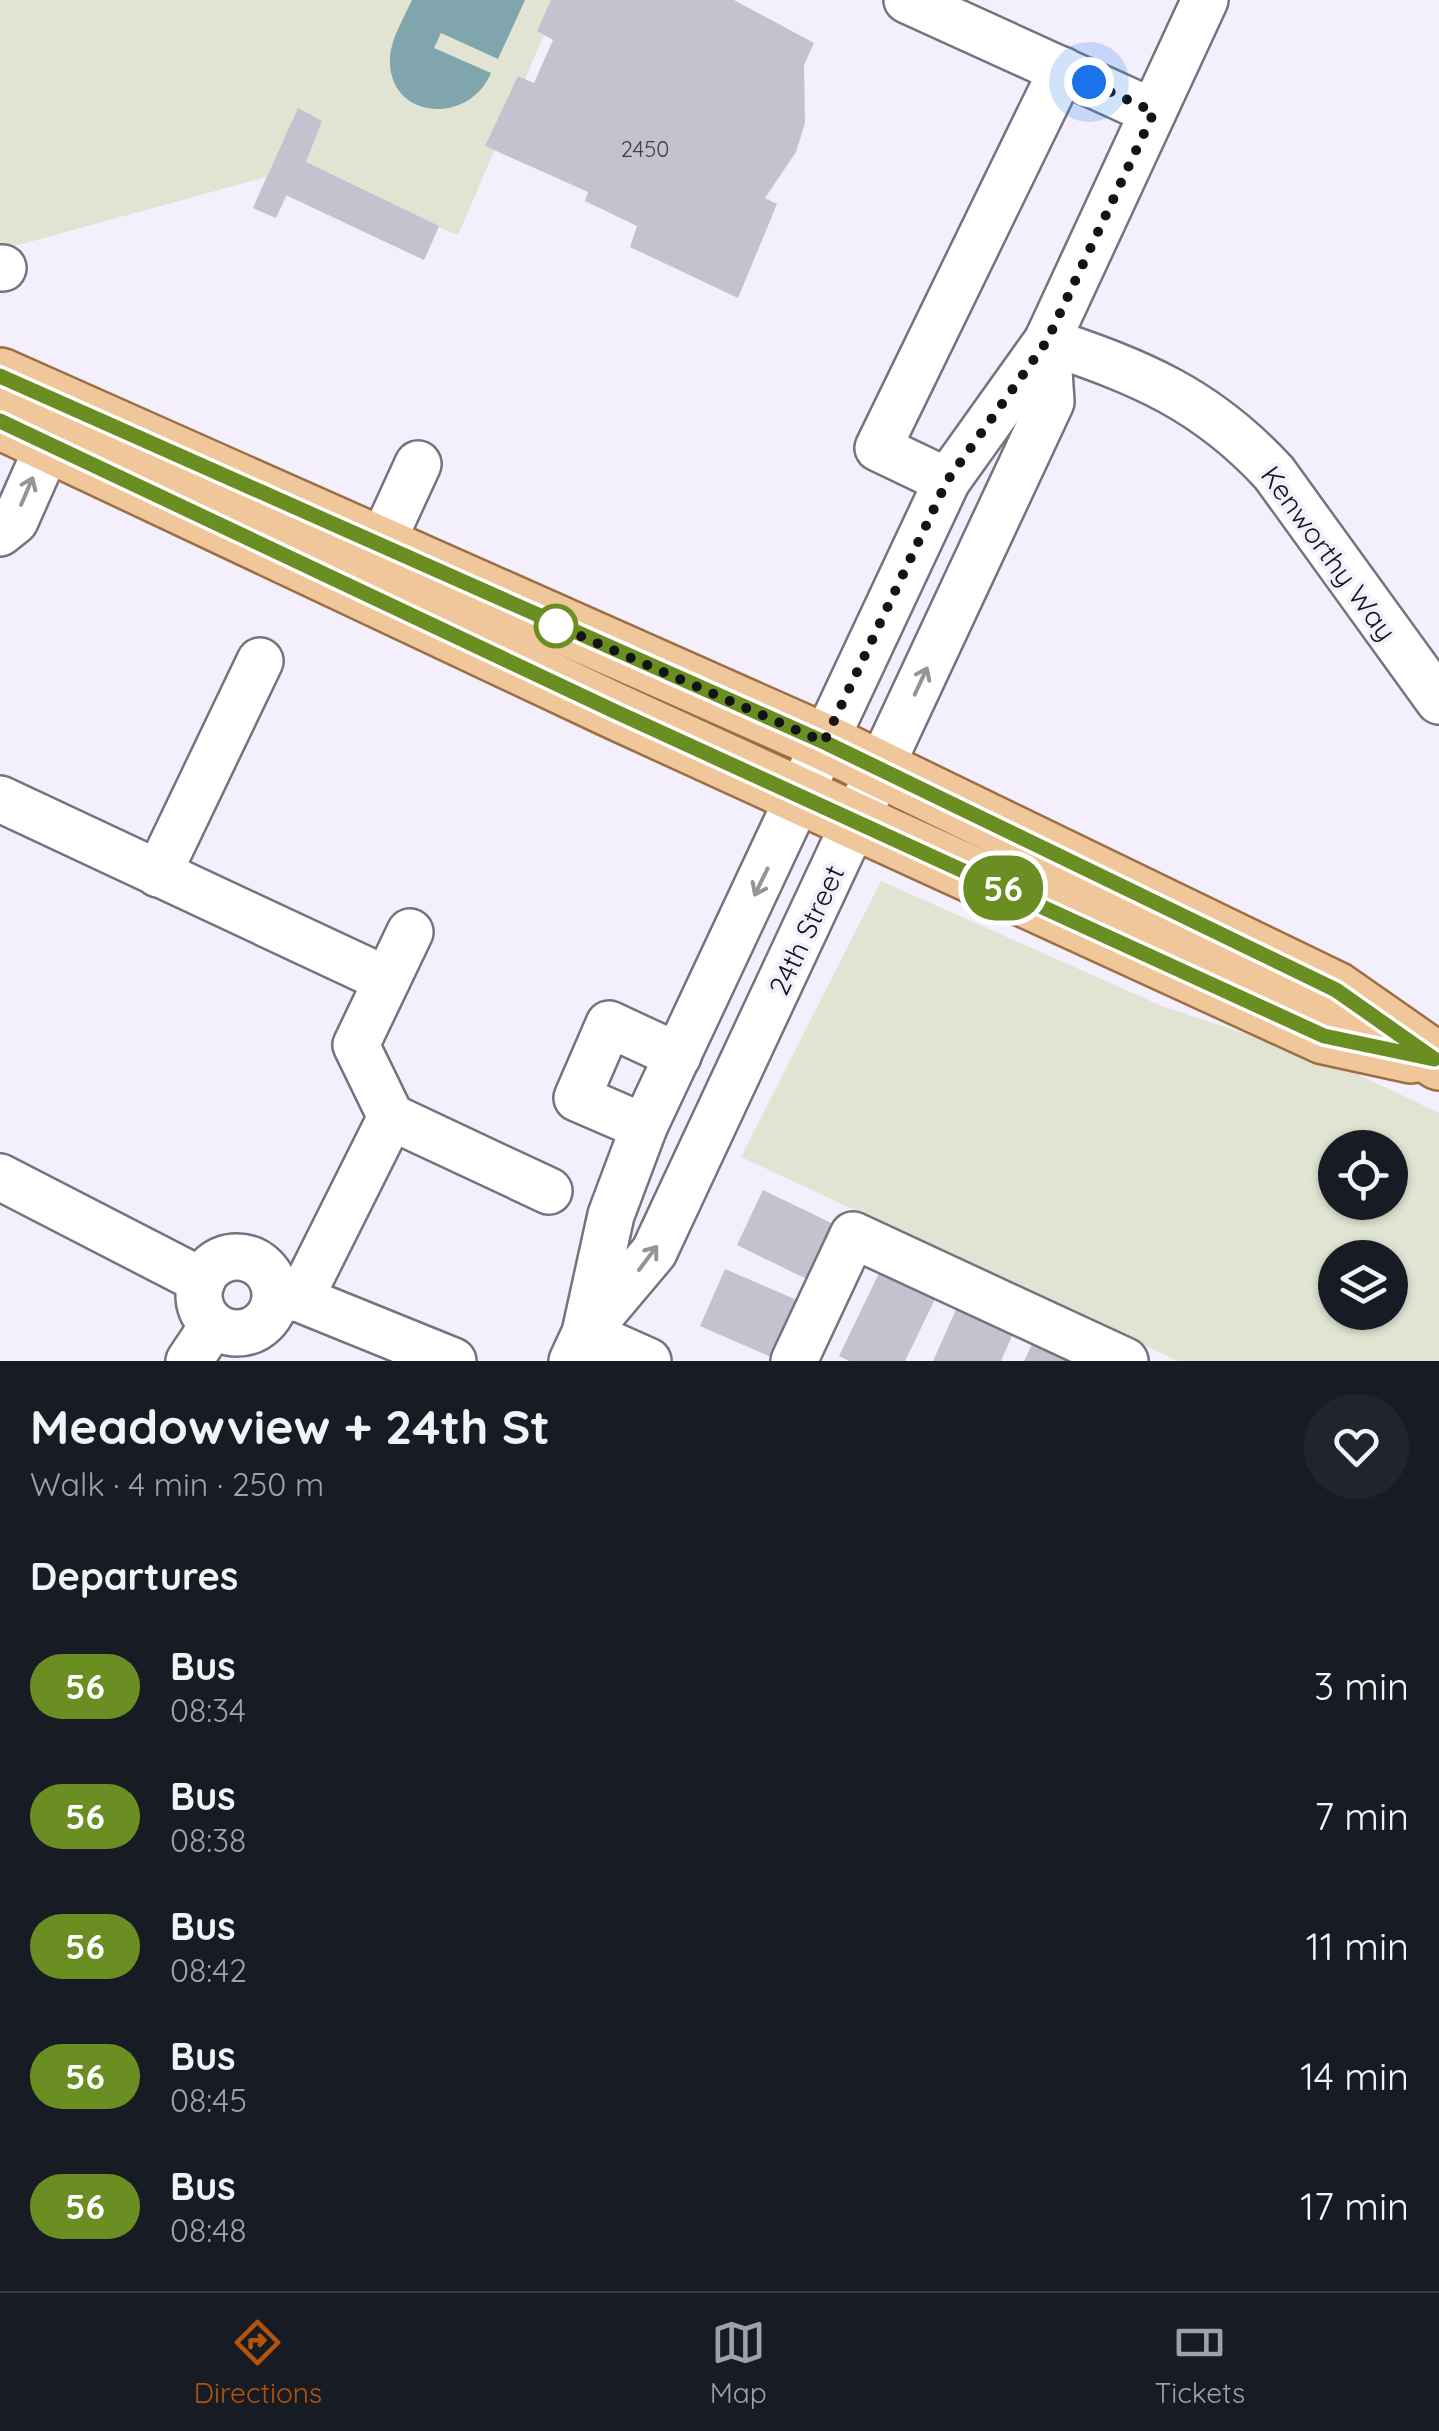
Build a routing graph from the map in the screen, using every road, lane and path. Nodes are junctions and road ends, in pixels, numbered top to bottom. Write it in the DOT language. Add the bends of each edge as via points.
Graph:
graph roads {
  1 [pos="908,0"];
  2 [pos="1205,0"];
  3 [pos="1062,70"];
  4 [pos="1154,112"];
  5 [pos="1047,341"];
  6 [pos="11,420"];
  7 [pos="418,464"];
  8 [pos="947,481"];
  9 [pos="0,533"];
  10 [pos="379,548"];
  11 [pos="260,661"];
  12 [pos="1439,701"];
  13 [pos="824,742"];
  14 [pos="879,769"];
  15 [pos="802,793"];
  16 [pos="0,799"];
  17 [pos="857,820"];
  18 [pos="158,874"];
  19 [pos="410,932"];
  20 [pos="387,980"];
  21 [pos="678,1056"];
  22 [pos="1436,1060"];
  23 [pos="391,1117"];
  24 [pos="644,1127"];
  25 [pos="0,1177"];
  26 [pos="549,1191"];
  27 [pos="202,1280"];
  28 [pos="288,1297"];
  29 [pos="201,1343"];
  30 [pos="579,1347"];
  31 [pos="452,1361"];
  32 [pos="648,1361"];
  33 [pos="794,1361"];
  34 [pos="1124,1361"];
  1 -- 3 [label="street"];
  2 -- 4 [label="street, 24th Street"];
  3 -- 4 [label="street"];
  3 -- 8 [label="street" via="878,448"];
  4 -- 5 [label="street, 24th Street"];
  5 -- 8 [label="street, 24th Street"];
  5 -- 12 [label="street, Kenworthy Way" via="1182,394 1250,447"];
  14 -- 5 [label="street, 24th Street, one-way" via="1051,402"];
  9 -- 6 [label="street, one-way" via="15,521"];
  6 -- 10 [label="main road"];
  6 -- 15 [label="main road" via="600,704"];
  7 -- 10 [label="street"];
  8 -- 13 [label="street, 24th Street"];
  10 -- 13 [label="main road"];
  11 -- 18 [label="street"];
  13 -- 14 [label="main road"];
  13 -- 15 [label="street, 24th Street"];
  14 -- 17 [label="street, 24th Street"];
  14 -- 22 [label="main road" via="1336,990"];
  15 -- 17 [label="main road"];
  15 -- 21 [label="street, 24th Street, one-way"];
  16 -- 18 [label="street"];
  17 -- 22 [label="main road" via="1324,1036"];
  30 -- 17 [label="street, 24th Street, one-way" via="654,1252"];
  18 -- 20 [label="street"];
  19 -- 20 [label="street"];
  20 -- 23 [label="street" via="356,1045"];
  21 -- 24 [label="street, 24th Street"];
  21 -- 24 [label="street" via="609,1024 577,1098"];
  23 -- 26 [label="street"];
  23 -- 28 [label="street"];
  24 -- 30 [label="street, 24th Street" via="611,1216"];
  25 -- 27 [label="street"];
  27 -- 28 [label="street" via="218,1262 247,1259"];
  27 -- 29 [label="street"];
  28 -- 29 [label="street" via="255,1328"];
  28 -- 31 [label="street"];
  30 -- 32 [label="street"];
  33 -- 34 [label="street" via="853,1234"];
}
